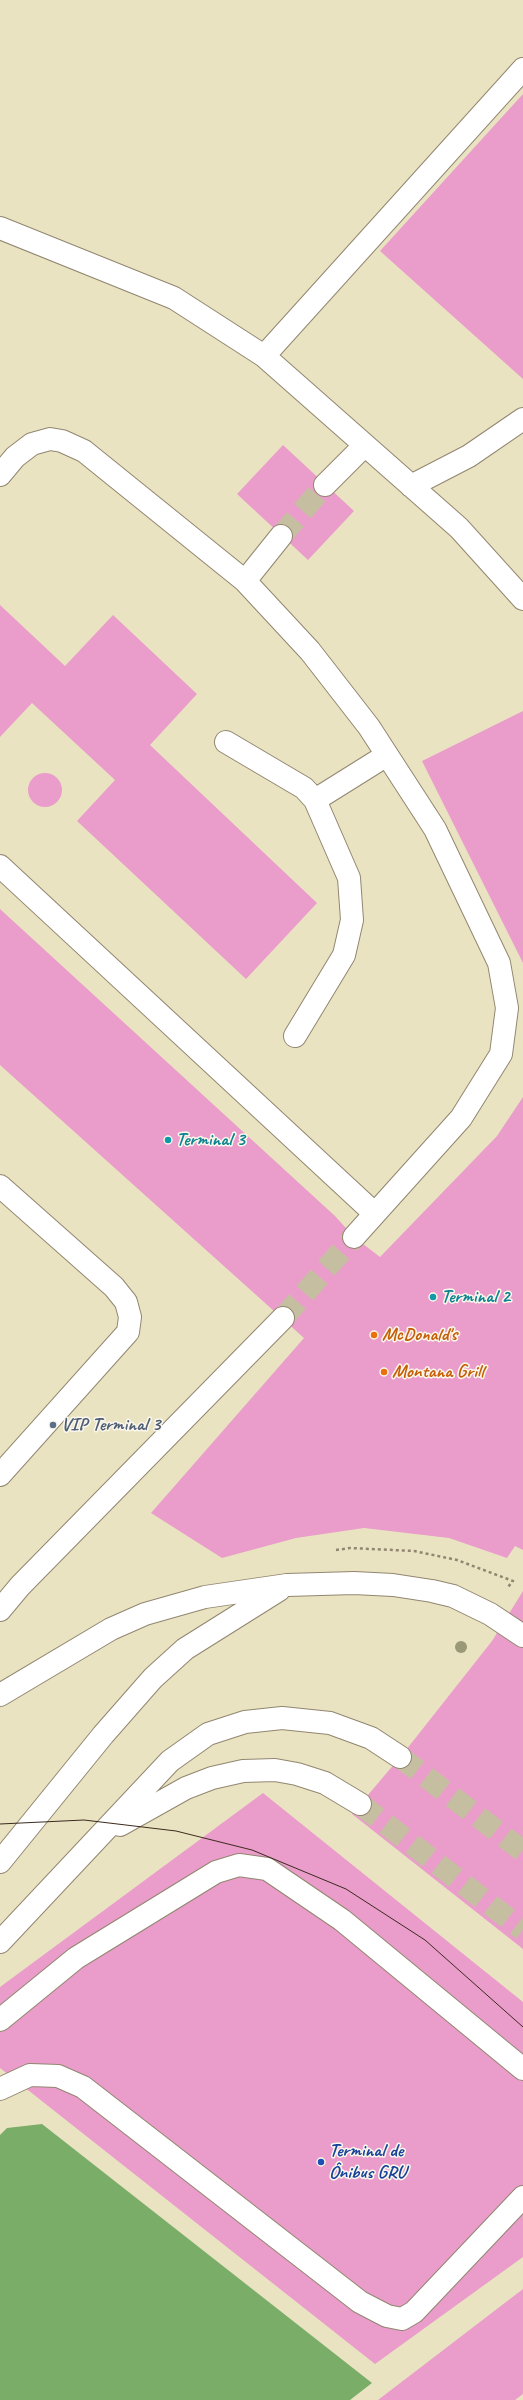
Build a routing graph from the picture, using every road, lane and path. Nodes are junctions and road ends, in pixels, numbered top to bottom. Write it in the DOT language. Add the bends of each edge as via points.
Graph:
graph roads {
  1 [pos="523,69"];
  2 [pos="0,228"];
  3 [pos="264,356"];
  4 [pos="523,419"];
  5 [pos="364,446"];
  6 [pos="0,475"];
  7 [pos="326,485"];
  8 [pos="411,486"];
  9 [pos="281,536"];
  10 [pos="245,581"];
  11 [pos="523,599"];
  12 [pos="226,742"];
  13 [pos="387,755"];
  14 [pos="315,800"];
  15 [pos="0,866"];
  16 [pos="295,1036"];
  17 [pos="0,1186"];
  18 [pos="374,1212"];
  19 [pos="354,1237"];
  20 [pos="283,1318"];
  21 [pos="0,1475"];
  22 [pos="287,1585"];
  23 [pos="0,1610"];
  24 [pos="523,1636"];
  25 [pos="0,1695"];
  26 [pos="400,1757"];
  27 [pos="360,1804"];
  28 [pos="102,1836"];
  29 [pos="0,1862"];
  30 [pos="0,1942"];
  31 [pos="0,2020"];
  32 [pos="523,2069"];
  33 [pos="0,2089"];
  34 [pos="523,2197"];
  1 -- 3 [label="street"];
  2 -- 3 [label="street" via="174,298"];
  3 -- 5 [label="street"];
  4 -- 8 [label="street" via="469,456"];
  5 -- 7 [label="street"];
  5 -- 8 [label="street"];
  6 -- 10 [label="street" via="32,444 50,439 62,441 84,451"];
  8 -- 11 [label="street" via="460,528"];
  9 -- 10 [label="street"];
  10 -- 13 [label="street" via="310,651 369,727"];
  12 -- 14 [label="street" via="304,788"];
  13 -- 14 [label="street"];
  13 -- 18 [label="street" via="435,829 499,963 507,1008 501,1054 461,1118"];
  14 -- 16 [label="street" via="349,878 352,920 344,954"];
  15 -- 18 [label="street"];
  17 -- 21 [label="street" via="114,1287 126,1302 130,1317 128,1332"];
  18 -- 19 [label="street"];
  20 -- 23 [label="street" via="20,1586"];
  22 -- 24 [label="street" via="393,1585 432,1591 453,1596 490,1614"];
  22 -- 25 [label="street" via="205,1597 145,1614 111,1629"];
  22 -- 29 [label="street" via="184,1649 103,1735"];
  26 -- 28 [label="street" via="371,1738 330,1723 282,1718 245,1722 208,1734 170,1761"];
  27 -- 28 [label="street" via="325,1783 297,1774 275,1770 243,1770 186,1788"];
  28 -- 30 [label="street"];
  31 -- 32 [label="street" via="76,1958 216,1872 239,1865 266,1869 342,1920"];
  33 -- 34 [label="street" via="30,2075 58,2076 83,2087 360,2302 387,2316 402,2319 414,2312"];
}
